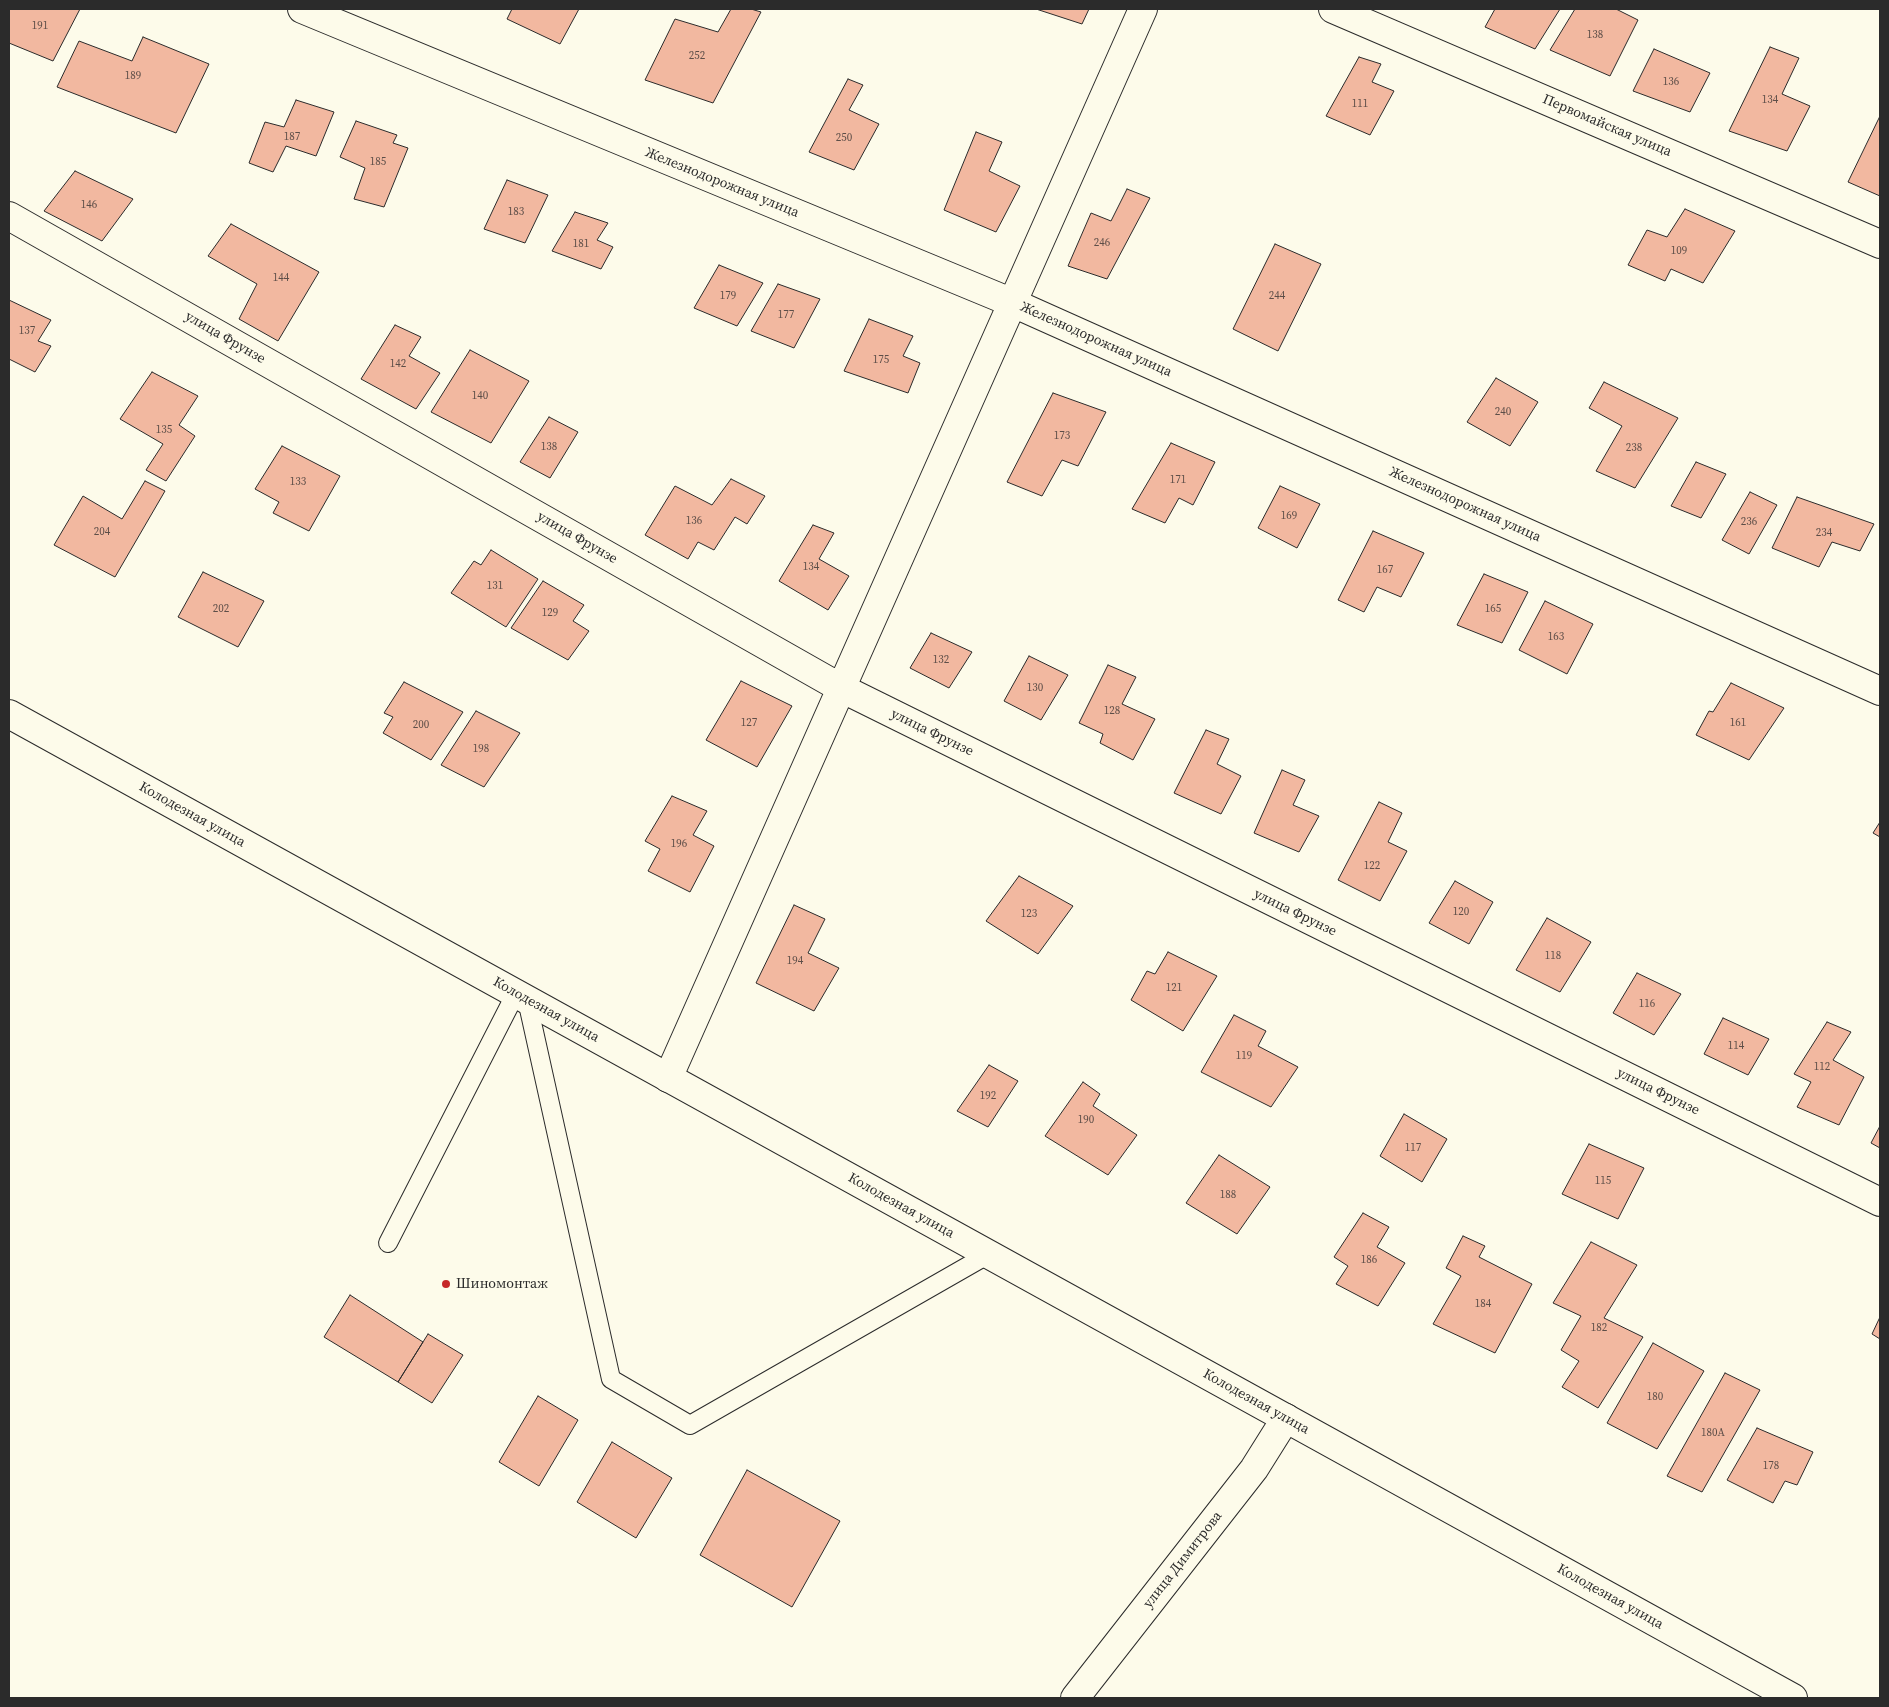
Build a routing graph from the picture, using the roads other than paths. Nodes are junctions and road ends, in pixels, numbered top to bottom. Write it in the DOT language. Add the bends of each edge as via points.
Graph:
graph roads {
  1 [pos="302,9"];
  2 [pos="1143,9"];
  3 [pos="1333,9"];
  4 [pos="9,216"];
  5 [pos="1880,244"];
  6 [pos="1013,303"];
  7 [pos="841,688"];
  8 [pos="1880,691"];
  9 [pos="9,714"];
  10 [pos="521,997"];
  11 [pos="668,1078"];
  12 [pos="1880,1202"];
  13 [pos="388,1243"];
  14 [pos="989,1254"];
  15 [pos="1286,1418"];
  16 [pos="1075,1698"];
  17 [pos="1793,1698"];
  1 -- 6 [label="street, Железнодорожная улица"];
  2 -- 6 [label="street"];
  3 -- 5 [label="street, Первомайская улица"];
  4 -- 7 [label="street, улица Фрунзе"];
  6 -- 7 [label="street"];
  6 -- 8 [label="street, Железнодорожная улица"];
  7 -- 11 [label="street"];
  7 -- 12 [label="street, улица Фрунзе"];
  9 -- 10 [label="street, Колодезная улица"];
  10 -- 11 [label="street, Колодезная улица"];
  10 -- 13 [label="lane"];
  10 -- 14 [label="lane" via="611,1379 690,1425"];
  11 -- 14 [label="street, Колодезная улица"];
  14 -- 15 [label="street, Колодезная улица"];
  15 -- 16 [label="street, улица Димитрова" via="1254,1469"];
  15 -- 17 [label="street, Колодезная улица"];
}
